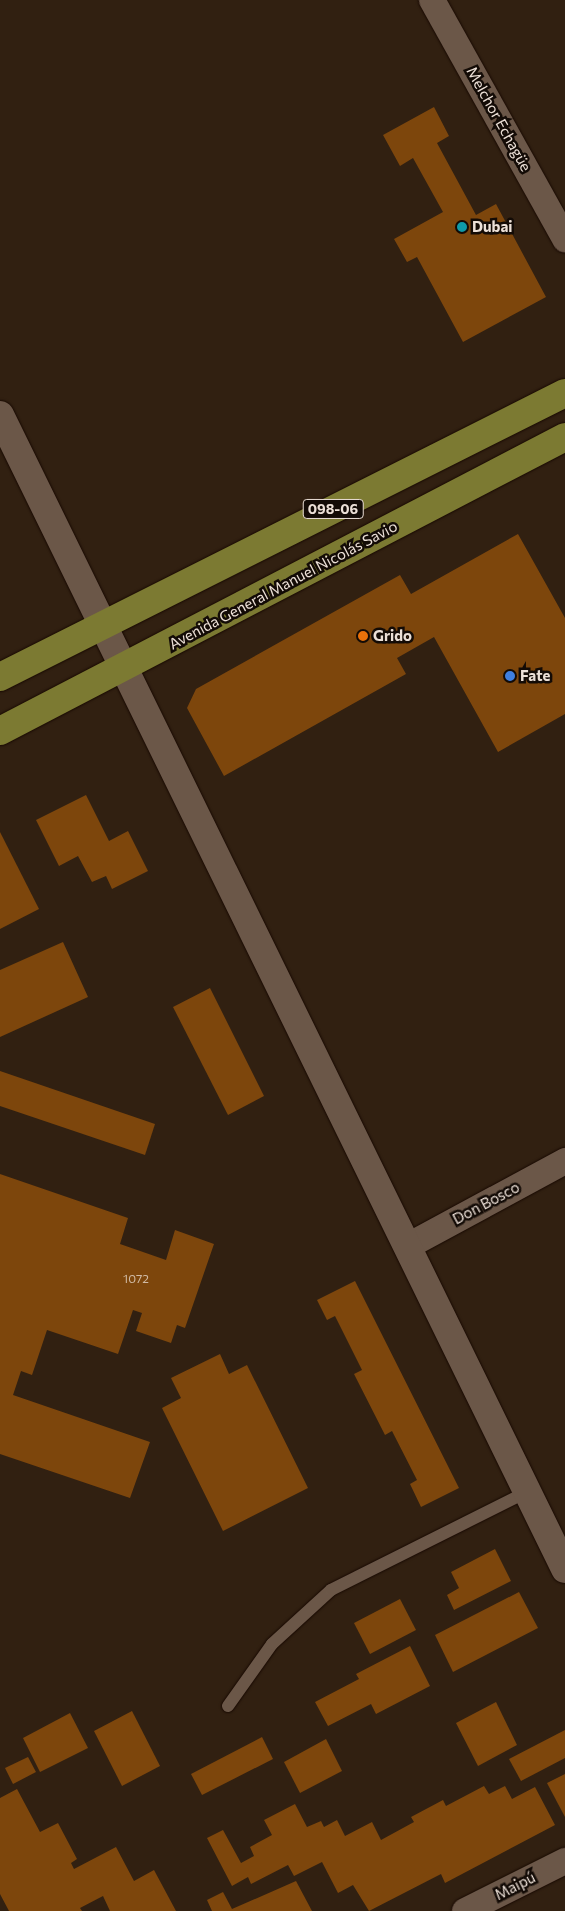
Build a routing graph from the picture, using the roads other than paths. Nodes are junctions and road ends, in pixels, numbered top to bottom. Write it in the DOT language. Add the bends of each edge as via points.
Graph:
graph roads {
  1 [pos="432,0"];
  2 [pos="565,239"];
  3 [pos="565,393"];
  4 [pos="0,415"];
  5 [pos="565,437"];
  6 [pos="101,625"];
  7 [pos="123,670"];
  8 [pos="0,677"];
  9 [pos="0,731"];
  10 [pos="565,1161"];
  11 [pos="408,1246"];
  12 [pos="526,1494"];
  13 [pos="565,1569"];
  14 [pos="228,1706"];
  15 [pos="565,1861"];
  16 [pos="465,1911"];
  1 -- 2 [label="street, Melchor Echagüe"];
  3 -- 6 [label="main road, 098-06"];
  4 -- 6 [label="main road"];
  5 -- 7 [label="main road, Avenida General Manuel Nicolás Savio / 098-06"];
  6 -- 7 [label="main road"];
  6 -- 8 [label="main road, 098-06"];
  7 -- 9 [label="main road, Avenida General Manuel Nicolás Savio / 098-06"];
  7 -- 11 [label="main road"];
  10 -- 11 [label="street, Don Bosco"];
  11 -- 12 [label="main road"];
  12 -- 13 [label="main road"];
  12 -- 14 [label="lane" via="331,1590 272,1644"];
  15 -- 16 [label="street, Maipú"];
}
